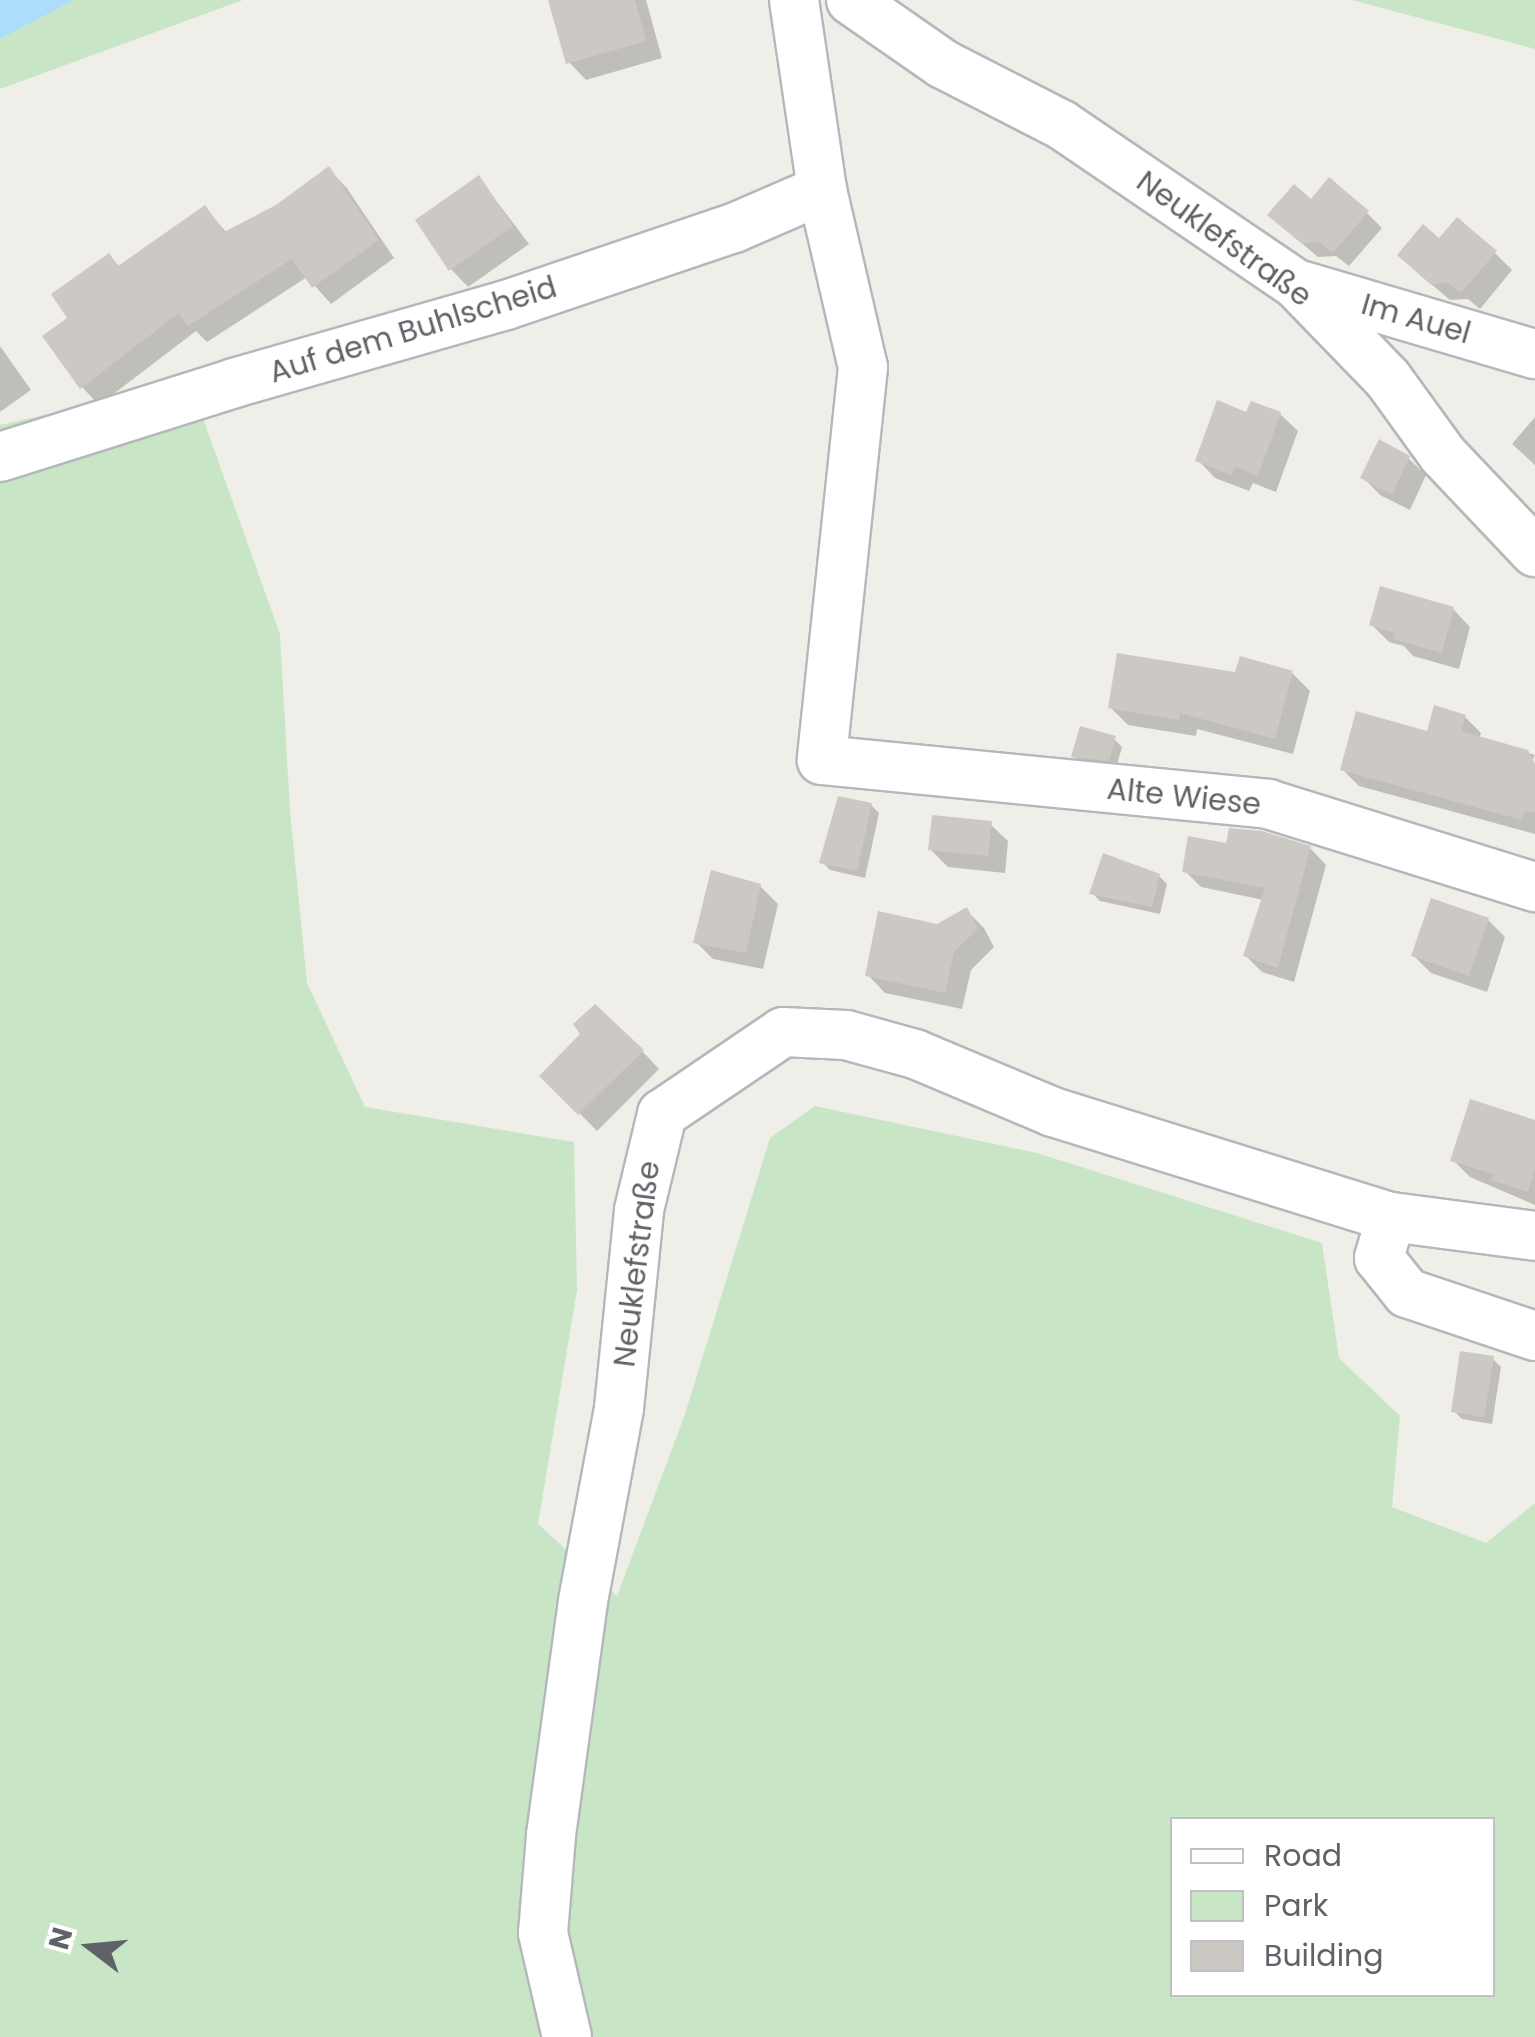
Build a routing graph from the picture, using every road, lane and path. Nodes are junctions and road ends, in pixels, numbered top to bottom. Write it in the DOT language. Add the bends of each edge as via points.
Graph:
graph roads {
  1 [pos="794,0"];
  2 [pos="851,0"];
  3 [pos="822,190"];
  4 [pos="1296,284"];
  5 [pos="1535,354"];
  6 [pos="0,457"];
  7 [pos="1535,552"];
  8 [pos="1535,887"];
  9 [pos="1392,1217"];
  10 [pos="1535,1236"];
  11 [pos="1535,1336"];
  12 [pos="567,2037"];
  1 -- 3 [label="street"];
  2 -- 4 [label="street, Neuklefstraße" via="943,64 1062,126"];
  3 -- 6 [label="street, Auf dem Buhlscheid" via="734,228 506,305"];
  3 -- 8 [label="street, Alte Wiese" via="863,367 822,760 1268,804"];
  4 -- 5 [label="street, Im Auel"];
  4 -- 7 [label="street, Neuklefstraße" via="1388,378 1443,455"];
  9 -- 10 [label="street, Neuklefstraße"];
  9 -- 11 [label="street" via="1379,1258 1406,1292"];
  9 -- 12 [label="street, Neuklefstraße" via="1053,1112 915,1054 846,1035 783,1032 662,1114 639,1210 620,1408 551,1836 543,1932"];
}
